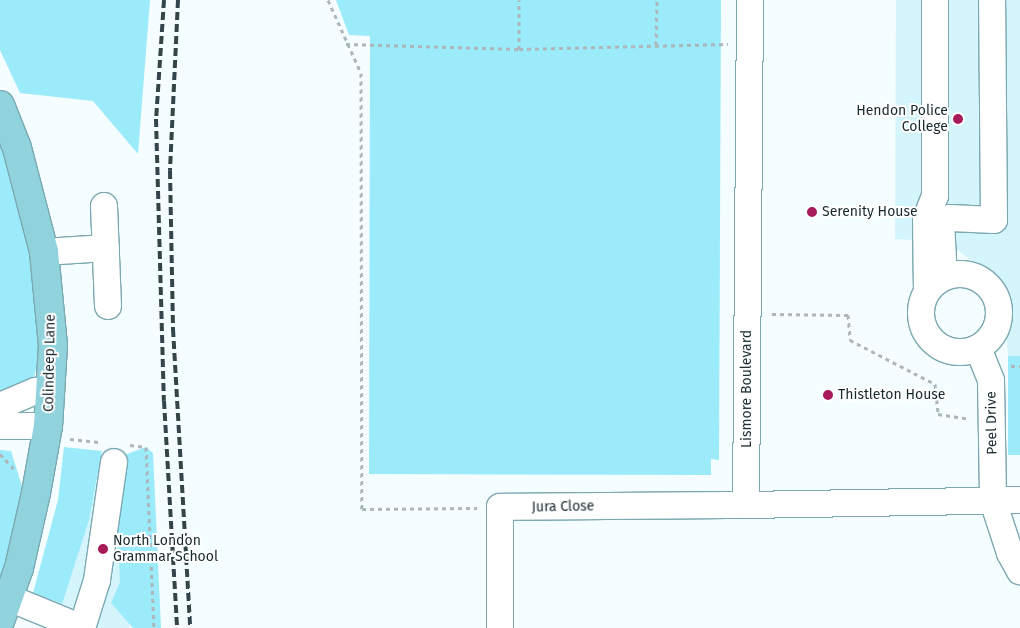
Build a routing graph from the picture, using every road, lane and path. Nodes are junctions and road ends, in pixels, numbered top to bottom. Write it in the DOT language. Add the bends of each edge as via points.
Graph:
graph roads {
  1 [pos="328,0"];
  2 [pos="519,0"];
  3 [pos="657,0"];
  4 [pos="750,0"];
  5 [pos="936,0"];
  6 [pos="992,0"];
  7 [pos="750,43"];
  8 [pos="346,44"];
  9 [pos="656,45"];
  10 [pos="518,49"];
  11 [pos="0,105"];
  12 [pos="104,206"];
  13 [pos="106,248"];
  14 [pos="44,252"];
  15 [pos="936,284"];
  16 [pos="108,306"];
  17 [pos="748,314"];
  18 [pos="978,348"];
  19 [pos="51,391"];
  20 [pos="0,406"];
  21 [pos="992,423"];
  22 [pos="0,426"];
  23 [pos="48,426"];
  24 [pos="114,462"];
  25 [pos="1020,500"];
  26 [pos="993,502"];
  27 [pos="746,505"];
  28 [pos="500,507"];
  29 [pos="1020,571"];
  30 [pos="4,610"];
  31 [pos="83,628"];
  32 [pos="500,628"];
  1 -- 8 [label="path"];
  2 -- 10 [label="path"];
  3 -- 9 [label="path"];
  4 -- 7 [label="street, Lismore Boulevard"];
  5 -- 15 [label="street" via="935,196 926,219"];
  6 -- 15 [label="street" via="994,220 950,218 941,222"];
  7 -- 9 [label="path"];
  7 -- 17 [label="street, Lismore Boulevard"];
  8 -- 10 [label="path"];
  8 -- 28 [label="path" via="361,73 362,509"];
  9 -- 10 [label="path"];
  11 -- 14 [label="main road, Colindeep Lane" via="17,148"];
  12 -- 13 [label="street"];
  13 -- 14 [label="street"];
  13 -- 16 [label="street"];
  14 -- 19 [label="main road, Colindeep Lane" via="52,312"];
  15 -- 18 [label="street" via="920,311 925,332 931,340 949,351"];
  15 -- 18 [label="street" via="954,274 975,277 994,293 998,305 997,324 989,339"];
  17 -- 21 [label="path" via="848,315 850,340 935,384 938,414"];
  17 -- 27 [label="street, Lismore Boulevard"];
  18 -- 21 [label="street, Peel Drive" via="992,381"];
  19 -- 20 [label="street" via="36,392"];
  19 -- 23 [label="main road, Colindeep Lane"];
  21 -- 26 [label="street, Peel Drive"];
  22 -- 23 [label="street"];
  23 -- 30 [label="main road, Colindeep Lane" via="36,493"];
  24 -- 31 [label="street" via="97,580"];
  25 -- 26 [label="street"];
  26 -- 27 [label="street"];
  26 -- 29 [label="street, Peel Drive" via="1010,553"];
  27 -- 28 [label="street, Jura Close"];
  28 -- 32 [label="street"];
  30 -- 31 [label="street"];
}
